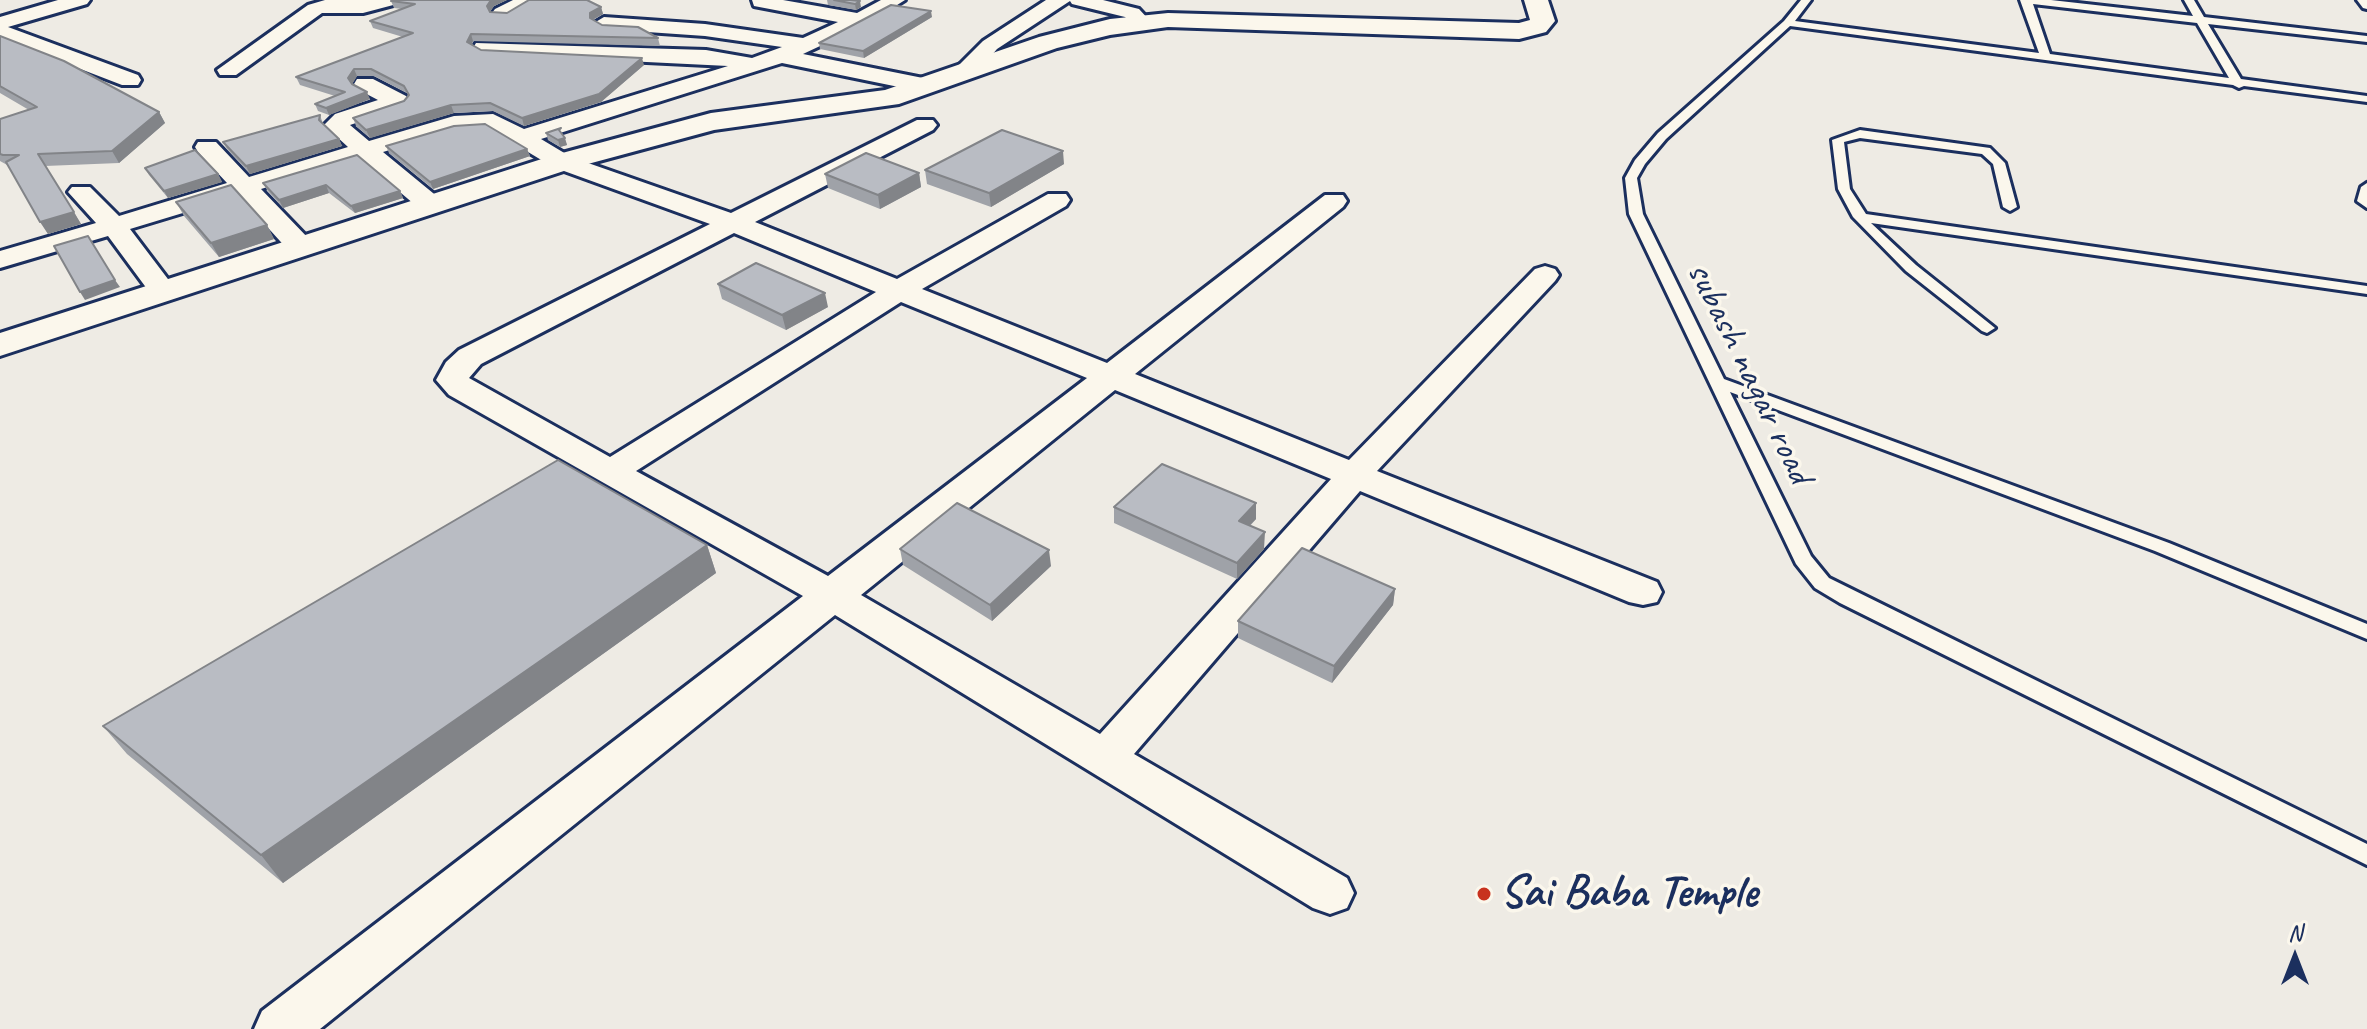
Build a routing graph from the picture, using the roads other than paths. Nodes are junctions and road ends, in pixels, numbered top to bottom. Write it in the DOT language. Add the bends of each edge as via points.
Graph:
graph roads {
  1 [pos="80,0"];
  2 [pos="390,0"];
  3 [pos="529,0"];
  4 [pos="763,0"];
  5 [pos="846,0"];
  6 [pos="1060,0"];
  7 [pos="1079,0"];
  8 [pos="1536,0"];
  9 [pos="1806,0"];
  10 [pos="2027,0"];
  11 [pos="2189,0"];
  12 [pos="2362,0"];
  13 [pos="891,3"];
  14 [pos="2367,6"];
  15 [pos="1141,11"];
  16 [pos="502,13"];
  17 [pos="2200,19"];
  18 [pos="860,20"];
  19 [pos="0,23"];
  20 [pos="604,23"];
  21 [pos="1788,23"];
  22 [pos="0,31"];
  23 [pos="2367,39"];
  24 [pos="804,44"];
  25 [pos="484,48"];
  26 [pos="781,56"];
  27 [pos="2046,59"];
  28 [pos="756,62"];
  29 [pos="228,70"];
  30 [pos="966,71"];
  31 [pos="130,80"];
  32 [pos="365,84"];
  33 [pos="2239,85"];
  34 [pos="928,86"];
  35 [pos="2362,99"];
  36 [pos="2367,110"];
  37 [pos="925,125"];
  38 [pos="521,138"];
  39 [pos="207,147"];
  40 [pos="367,150"];
  41 [pos="562,162"];
  42 [pos="2367,187"];
  43 [pos="245,188"];
  44 [pos="81,192"];
  45 [pos="1057,200"];
  46 [pos="1334,201"];
  47 [pos="430,204"];
  48 [pos="2367,204"];
  49 [pos="2010,207"];
  50 [pos="1860,217"];
  51 [pos="733,223"];
  52 [pos="114,226"];
  53 [pos="300,246"];
  54 [pos="0,260"];
  55 [pos="1545,275"];
  56 [pos="899,290"];
  57 [pos="2367,290"];
  58 [pos="163,291"];
  59 [pos="1987,328"];
  60 [pos="3,340"];
  61 [pos="1111,376"];
  62 [pos="1720,383"];
  63 [pos="611,472"];
  64 [pos="1354,475"];
  65 [pos="1643,592"];
  66 [pos="833,596"];
  67 [pos="2367,632"];
  68 [pos="1105,758"];
  69 [pos="2367,855"];
  70 [pos="1330,893"];
  71 [pos="280,1029"];
  1 -- 19 [label="street"];
  2 -- 29 [label="street" via="315,9"];
  3 -- 16 [label="street"];
  4 -- 18 [label="street"];
  5 -- 13 [label="street"];
  6 -- 30 [label="street" via="990,45"];
  7 -- 15 [label="street"];
  8 -- 15 [label="street" via="1543,21 1537,27 1498,33"];
  9 -- 21 [label="lane"];
  10 -- 17 [label="lane"];
  10 -- 27 [label="lane"];
  11 -- 17 [label="lane"];
  12 -- 14 [label="lane"];
  13 -- 18 [label="street"];
  15 -- 30 [label="street"];
  17 -- 23 [label="lane"];
  17 -- 33 [label="lane"];
  18 -- 24 [label="street"];
  20 -- 24 [label="street"];
  21 -- 27 [label="lane"];
  21 -- 62 [label="lane, subash nagar road" via="1662,136 1631,178 1636,214"];
  22 -- 31 [label="street"];
  24 -- 26 [label="street"];
  25 -- 28 [label="street"];
  26 -- 28 [label="street"];
  26 -- 34 [label="street"];
  27 -- 33 [label="lane"];
  28 -- 38 [label="street"];
  30 -- 34 [label="street"];
  32 -- 40 [label="street" via="398,101 336,125"];
  33 -- 35 [label="lane"];
  34 -- 41 [label="street" via="862,103 711,122"];
  35 -- 36 [label="lane"];
  37 -- 51 [label="street"];
  38 -- 40 [label="street" via="493,121 474,120"];
  38 -- 41 [label="street"];
  39 -- 43 [label="street"];
  40 -- 43 [label="street"];
  40 -- 47 [label="street"];
  41 -- 47 [label="street"];
  41 -- 51 [label="street"];
  42 -- 48 [label="lane"];
  43 -- 52 [label="street"];
  43 -- 53 [label="street"];
  44 -- 52 [label="street"];
  45 -- 56 [label="street"];
  46 -- 61 [label="street"];
  47 -- 53 [label="street"];
  49 -- 50 [label="lane" via="1999,163 1986,151 1860,134 1838,140 1844,189"];
  50 -- 57 [label="lane"];
  50 -- 59 [label="lane" via="1911,268"];
  51 -- 56 [label="street"];
  51 -- 63 [label="street" via="470,357 457,369 452,380 460,388"];
  52 -- 54 [label="street"];
  52 -- 58 [label="street"];
  53 -- 58 [label="street"];
  55 -- 64 [label="street"];
  56 -- 61 [label="street"];
  56 -- 63 [label="street"];
  58 -- 60 [label="street"];
  61 -- 64 [label="street"];
  61 -- 66 [label="street"];
  62 -- 67 [label="lane" via="2148,542"];
  62 -- 69 [label="lane, subash nagar road" via="1803,559 1822,583"];
  63 -- 66 [label="street"];
  64 -- 65 [label="street"];
  64 -- 68 [label="street"];
  66 -- 68 [label="street"];
  66 -- 71 [label="street"];
  68 -- 70 [label="street"];
}
